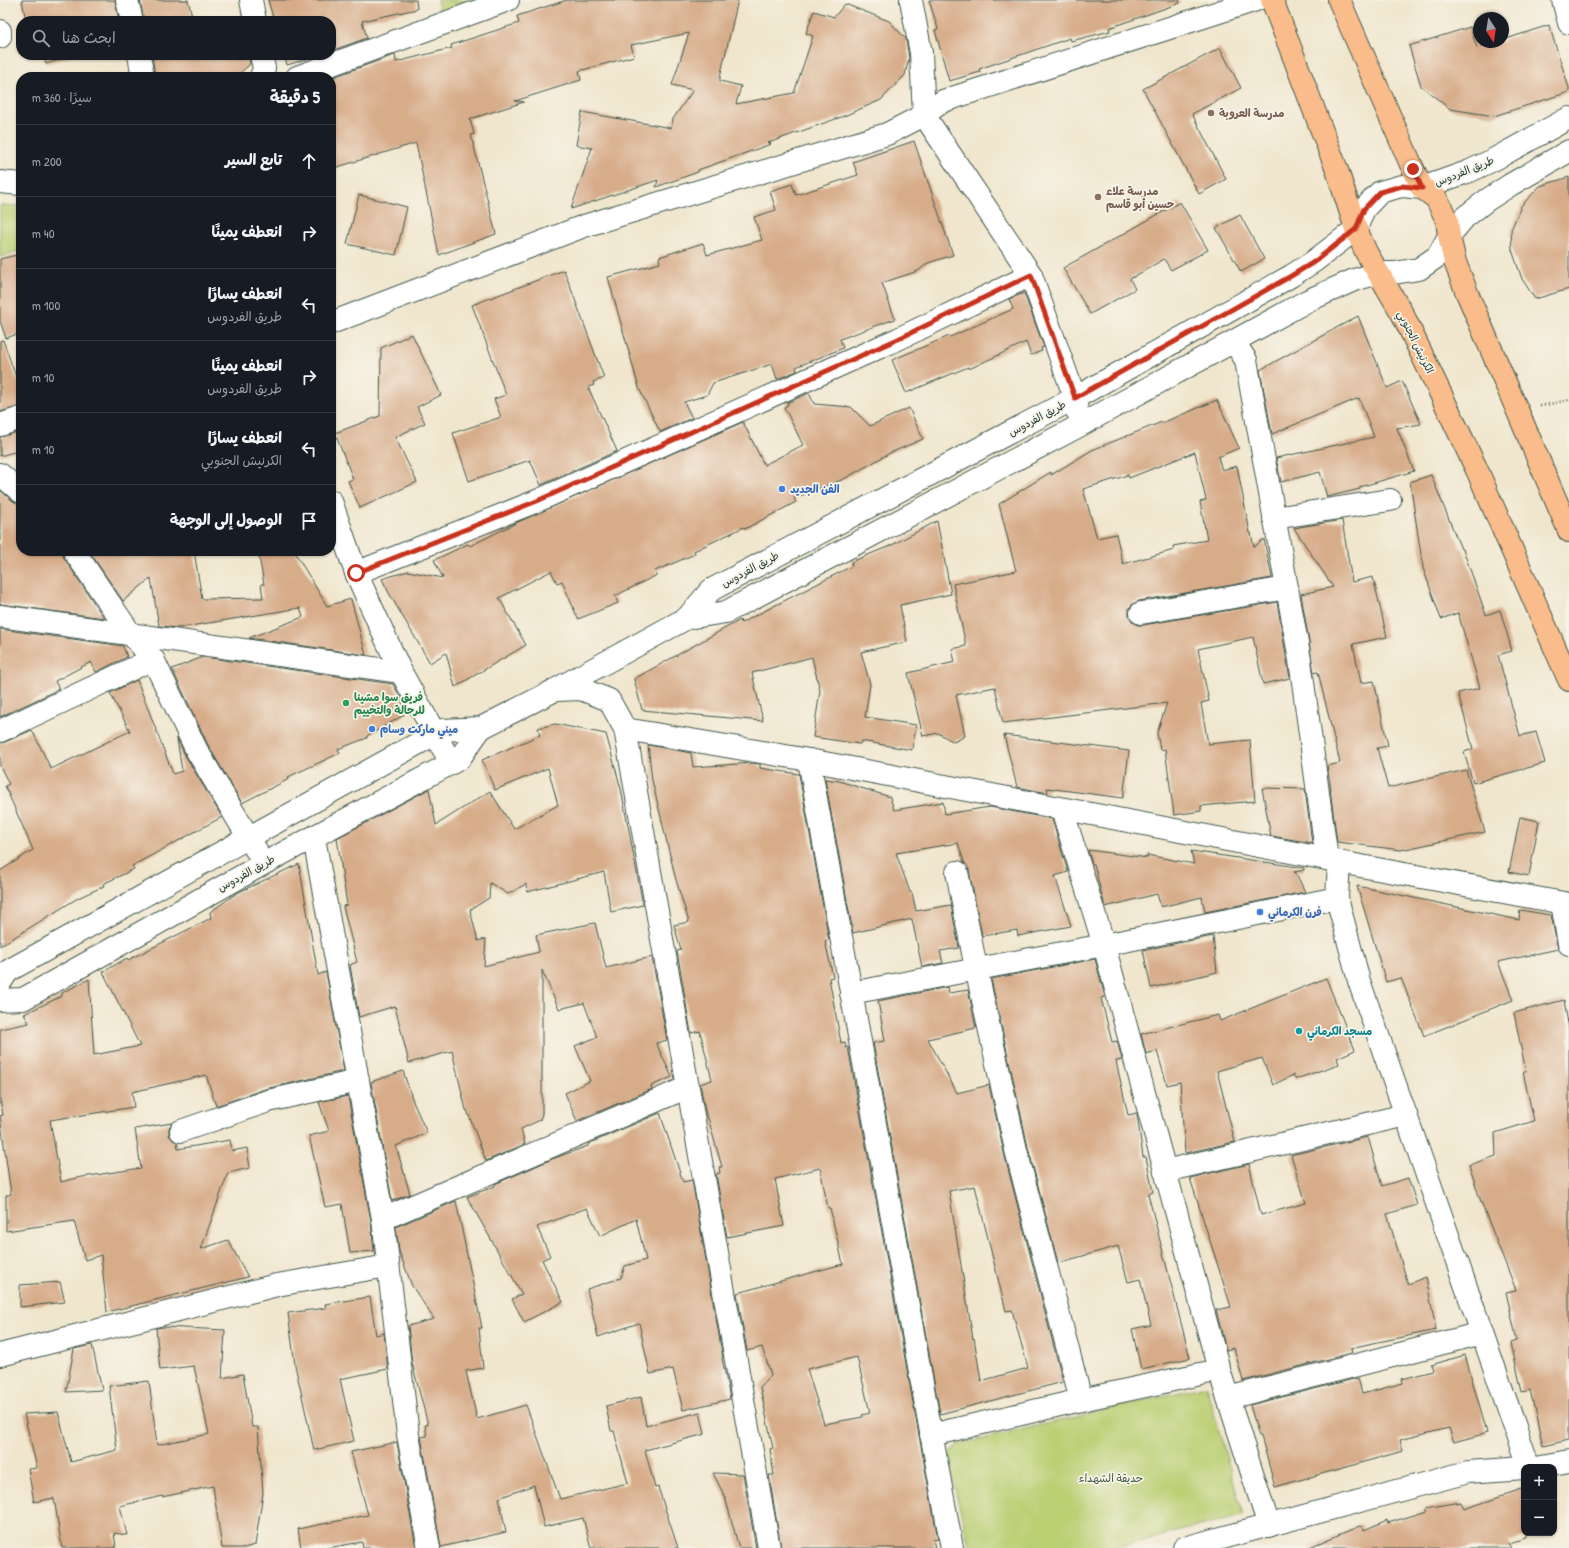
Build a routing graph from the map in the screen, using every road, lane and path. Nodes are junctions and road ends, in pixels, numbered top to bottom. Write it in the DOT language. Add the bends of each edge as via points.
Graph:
graph roads {
  1 [pos="128,0"];
  2 [pos="250,0"];
  3 [pos="508,0"];
  4 [pos="911,0"];
  5 [pos="1256,0"];
  6 [pos="1272,0"];
  7 [pos="1339,0"];
  8 [pos="1563,0"];
  9 [pos="131,16"];
  10 [pos="254,16"];
  11 [pos="1569,23"];
  12 [pos="0,31"];
  13 [pos="0,37"];
  14 [pos="140,60"];
  15 [pos="262,60"];
  16 [pos="142,72"];
  17 [pos="263,72"];
  18 [pos="311,72"];
  19 [pos="924,115"];
  20 [pos="1569,118"];
  21 [pos="1569,152"];
  22 [pos="1422,188"];
  23 [pos="1356,229"];
  24 [pos="1449,236"];
  25 [pos="1379,273"];
  26 [pos="1031,275"];
  27 [pos="336,321"];
  28 [pos="1234,342"];
  29 [pos="1075,398"];
  30 [pos="16,420"];
  31 [pos="0,425"];
  32 [pos="1079,426"];
  33 [pos="0,474"];
  34 [pos="16,488"];
  35 [pos="1390,500"];
  36 [pos="336,515"];
  37 [pos="1274,518"];
  38 [pos="1569,531"];
  39 [pos="77,556"];
  40 [pos="356,573"];
  41 [pos="1287,588"];
  42 [pos="1141,613"];
  43 [pos="0,616"];
  44 [pos="686,618"];
  45 [pos="130,633"];
  46 [pos="153,659"];
  47 [pos="401,672"];
  48 [pos="1569,680"];
  49 [pos="555,690"];
  50 [pos="481,728"];
  51 [pos="625,729"];
  52 [pos="0,731"];
  53 [pos="435,734"];
  54 [pos="809,760"];
  55 [pos="451,763"];
  56 [pos="1062,809"];
  57 [pos="248,837"];
  58 [pos="314,838"];
  59 [pos="1333,860"];
  60 [pos="263,864"];
  61 [pos="957,872"];
  62 [pos="1337,898"];
  63 [pos="1565,904"];
  64 [pos="1569,944"];
  65 [pos="1104,945"];
  66 [pos="976,968"];
  67 [pos="0,983"];
  68 [pos="851,993"];
  69 [pos="0,1000"];
  70 [pos="358,1082"];
  71 [pos="688,1087"];
  72 [pos="1406,1116"];
  73 [pos="181,1131"];
  74 [pos="1165,1171"];
  75 [pos="383,1219"];
  76 [pos="388,1266"];
  77 [pos="1482,1333"];
  78 [pos="0,1355"];
  79 [pos="1219,1370"];
  80 [pos="1228,1398"];
  81 [pos="1081,1400"];
  82 [pos="931,1435"];
  83 [pos="1569,1461"];
  84 [pos="1528,1464"];
  85 [pos="1552,1464"];
  86 [pos="1521,1468"];
  87 [pos="1269,1526"];
  88 [pos="429,1548"];
  89 [pos="769,1548"];
  90 [pos="952,1548"];
  91 [pos="1184,1548"];
  1 -- 9 [label="street"];
  2 -- 10 [label="street"];
  3 -- 18 [label="street"];
  4 -- 19 [label="street" via="921,53"];
  5 -- 19 [label="street" via="943,101"];
  6 -- 23 [label="main road, الكرنيش الجنوبي" via="1337,170"];
  7 -- 22 [label="main road"];
  8 -- 11 [label="street"];
  12 -- 13 [label="street"];
  14 -- 16 [label="street"];
  15 -- 17 [label="street"];
  19 -- 26 [label="street"];
  19 -- 27 [label="street" via="887,134 584,226"];
  20 -- 22 [label="street, طريق الفردوس" via="1493,160"];
  21 -- 24 [label="street, طريق الفردوس" via="1487,200 1465,217"];
  22 -- 23 [label="street, طريق الفردوس" via="1402,186 1380,192 1364,209"];
  22 -- 24 [label="main road" via="1436,198 1447,220"];
  23 -- 25 [label="main road, الكرنيش الجنوبي"];
  23 -- 29 [label="street, طريق الفردوس" via="1314,262 1291,276"];
  24 -- 25 [label="street, طريق الفردوس" via="1438,256 1419,269"];
  24 -- 38 [label="main road" via="1454,262"];
  25 -- 28 [label="street, طريق الفردوس" via="1354,280 1306,300"];
  25 -- 48 [label="main road, الكرنيش الجنوبي" via="1403,315 1477,470"];
  26 -- 29 [label="street"];
  26 -- 40 [label="street" via="898,339 537,501"];
  28 -- 32 [label="street, طريق الفردوس"];
  28 -- 37 [label="street" via="1246,360"];
  29 -- 32 [label="street"];
  29 -- 44 [label="street, طريق الفردوس" via="711,590"];
  30 -- 31 [label="street"];
  32 -- 44 [label="street, طريق الفردوس" via="726,612"];
  33 -- 34 [label="street"];
  35 -- 37 [label="street"];
  36 -- 40 [label="street"];
  37 -- 41 [label="street"];
  39 -- 45 [label="street"];
  40 -- 47 [label="street"];
  41 -- 42 [label="street"];
  41 -- 59 [label="street"];
  43 -- 45 [label="street"];
  44 -- 49 [label="street, طريق الفردوس"];
  45 -- 46 [label="street"];
  45 -- 47 [label="street"];
  46 -- 52 [label="street"];
  46 -- 57 [label="street" via="198,750"];
  47 -- 53 [label="street"];
  49 -- 50 [label="street, طريق الفردوس"];
  49 -- 51 [label="street" via="581,689 609,700"];
  50 -- 53 [label="street, طريق الفردوس" via="443,730"];
  50 -- 55 [label="street, طريق الفردوس" via="459,759"];
  51 -- 54 [label="street"];
  51 -- 71 [label="street"];
  53 -- 55 [label="street"];
  53 -- 57 [label="street, طريق الفردوس"];
  54 -- 56 [label="street"];
  54 -- 68 [label="street"];
  55 -- 58 [label="street, طريق الفردوس"];
  56 -- 59 [label="street"];
  56 -- 65 [label="street"];
  57 -- 60 [label="street"];
  57 -- 67 [label="street, طريق الفردوس" via="8,971"];
  58 -- 60 [label="street, طريق الفردوس"];
  58 -- 70 [label="street"];
  59 -- 62 [label="street"];
  59 -- 63 [label="street"];
  60 -- 69 [label="street, طريق الفردوس" via="23,999"];
  61 -- 66 [label="street"];
  62 -- 65 [label="street"];
  62 -- 72 [label="street" via="1359,981"];
  63 -- 64 [label="street"];
  65 -- 66 [label="street"];
  65 -- 74 [label="street"];
  66 -- 68 [label="street"];
  66 -- 81 [label="street" via="1016,1150"];
  68 -- 82 [label="street"];
  70 -- 73 [label="street" via="268,1101"];
  70 -- 75 [label="street"];
  71 -- 75 [label="street"];
  71 -- 89 [label="street"];
  72 -- 74 [label="street"];
  72 -- 77 [label="street"];
  74 -- 79 [label="street"];
  75 -- 76 [label="street"];
  76 -- 78 [label="street" via="277,1285"];
  76 -- 88 [label="street" via="408,1435"];
  77 -- 80 [label="street"];
  77 -- 84 [label="street"];
  79 -- 80 [label="street"];
  79 -- 81 [label="street"];
  80 -- 87 [label="street"];
  81 -- 82 [label="street"];
  82 -- 90 [label="street"];
  83 -- 85 [label="street"];
  86 -- 87 [label="street" via="1468,1472"];
  87 -- 91 [label="street"];
}
